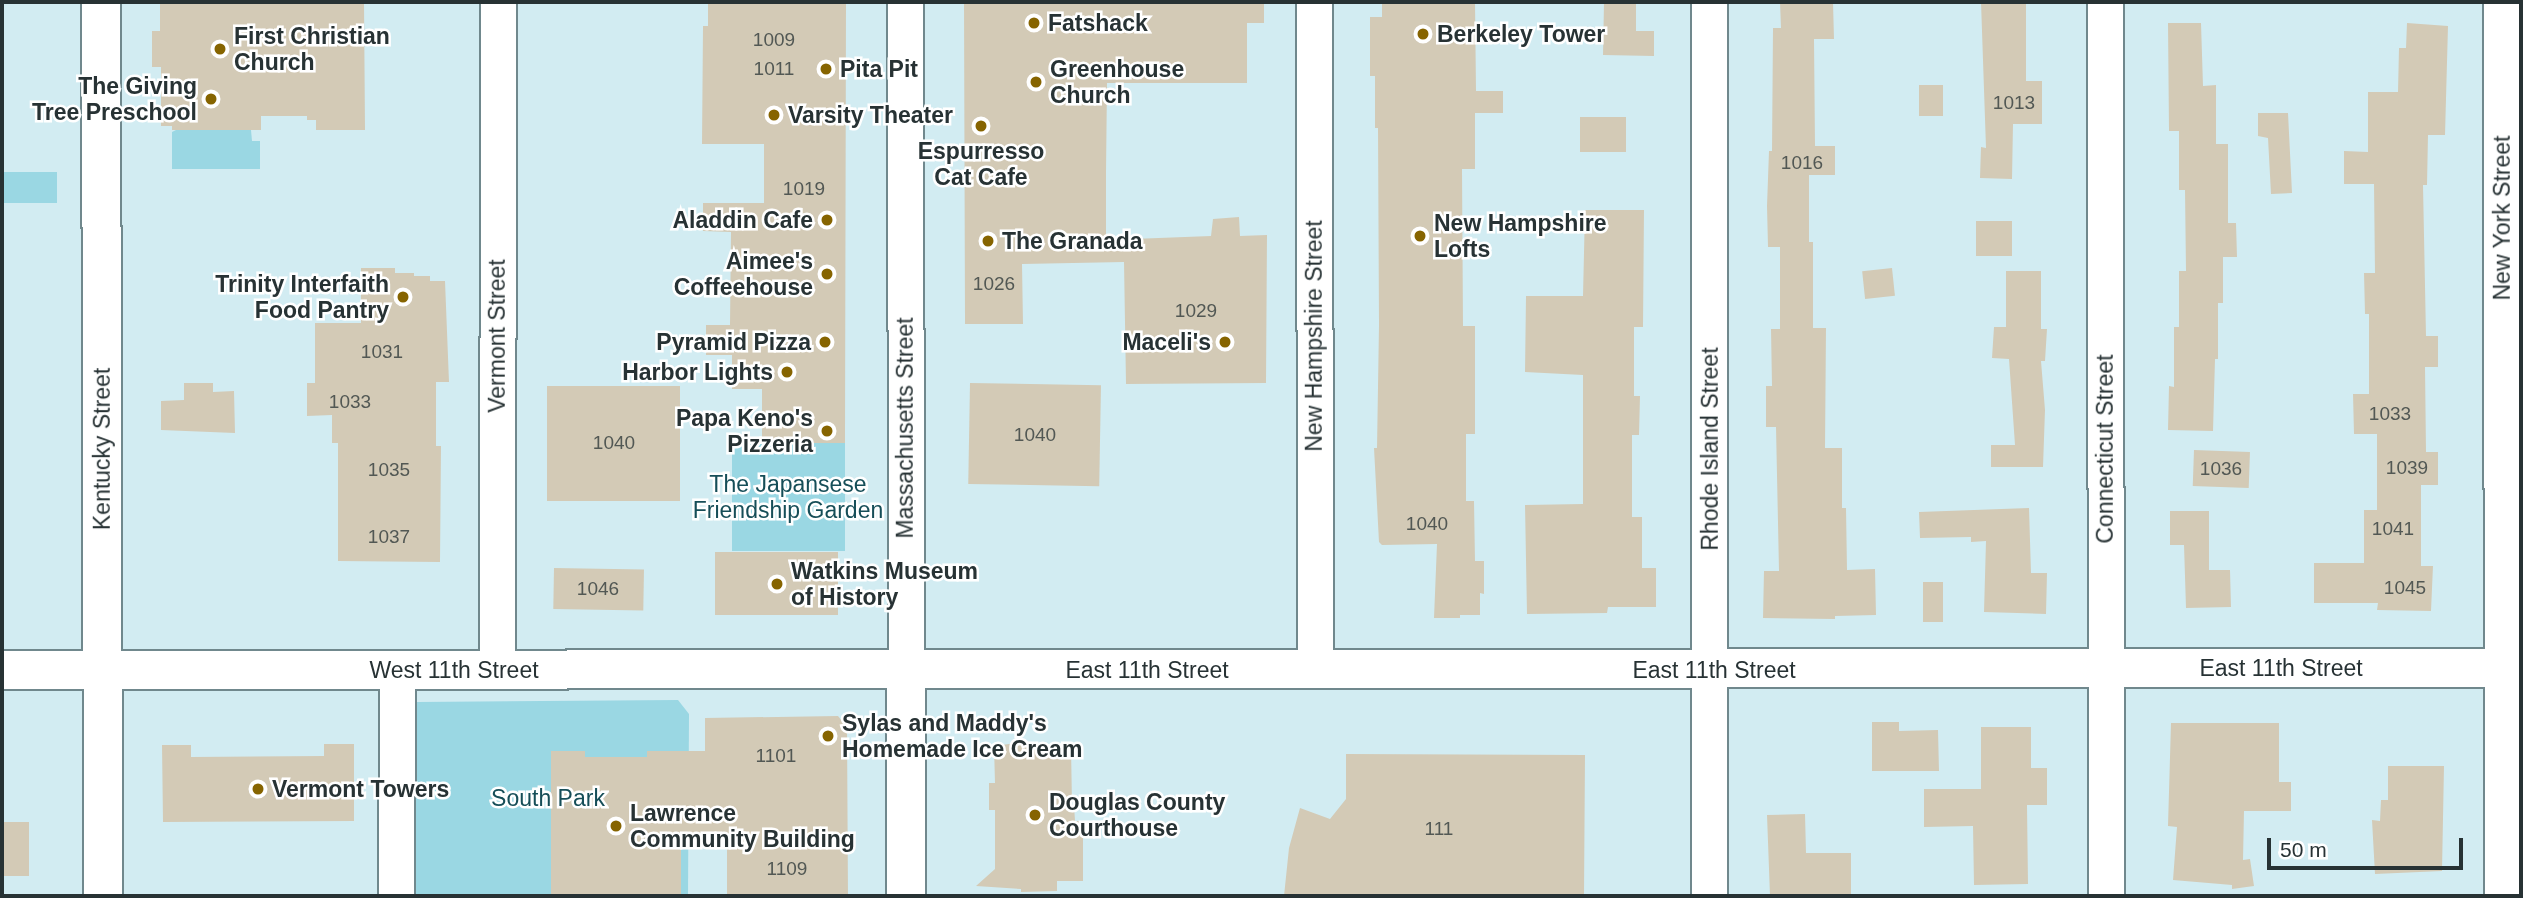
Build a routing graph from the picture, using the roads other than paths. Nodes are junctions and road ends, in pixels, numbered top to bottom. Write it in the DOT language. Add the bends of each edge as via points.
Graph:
graph roads {
  1 [pos="101,2"];
  2 [pos="498,2"];
  3 [pos="905,2"];
  4 [pos="1314,2"];
  5 [pos="1709,2"];
  6 [pos="2105,2"];
  7 [pos="2501,2"];
  8 [pos="2105,668"];
  9 [pos="2512,668"];
  10 [pos="2,670"];
  11 [pos="102,670"];
  12 [pos="397,670"];
  13 [pos="496,670"];
  14 [pos="906,670"];
  15 [pos="1315,670"];
  16 [pos="1710,670"];
  17 [pos="103,896"];
  18 [pos="396,896"];
  19 [pos="906,896"];
  20 [pos="1709,896"];
  21 [pos="2106,896"];
  22 [pos="2502,896"];
  1 -- 11 [label="main road, Kentucky Street"];
  2 -- 13 [label="street, Vermont Street"];
  3 -- 14 [label="street, Massachusetts Street"];
  4 -- 15 [label="street, New Hampshire Street"];
  5 -- 16 [label="street, Rhode Island Street"];
  6 -- 8 [label="street, Connecticut Street"];
  7 -- 9 [label="street, New York Street"];
  8 -- 9 [label="main road, East 11th Street"];
  8 -- 16 [label="main road, East 11th Street"];
  8 -- 21 [label="street, Connecticut Street"];
  9 -- 22 [label="street, New York Street"];
  10 -- 11 [label="main road, West 11th Street"];
  11 -- 12 [label="main road, West 11th Street"];
  11 -- 17 [label="main road, Kentucky Street"];
  12 -- 13 [label="main road, West 11th Street"];
  12 -- 18 [label="street"];
  13 -- 14 [label="main road, West 11th Street"];
  14 -- 15 [label="main road, East 11th Street"];
  14 -- 19 [label="main road, Massachusetts Street"];
  15 -- 16 [label="main road, East 11th Street"];
  16 -- 20 [label="street, Rhode Island Street"];
}
